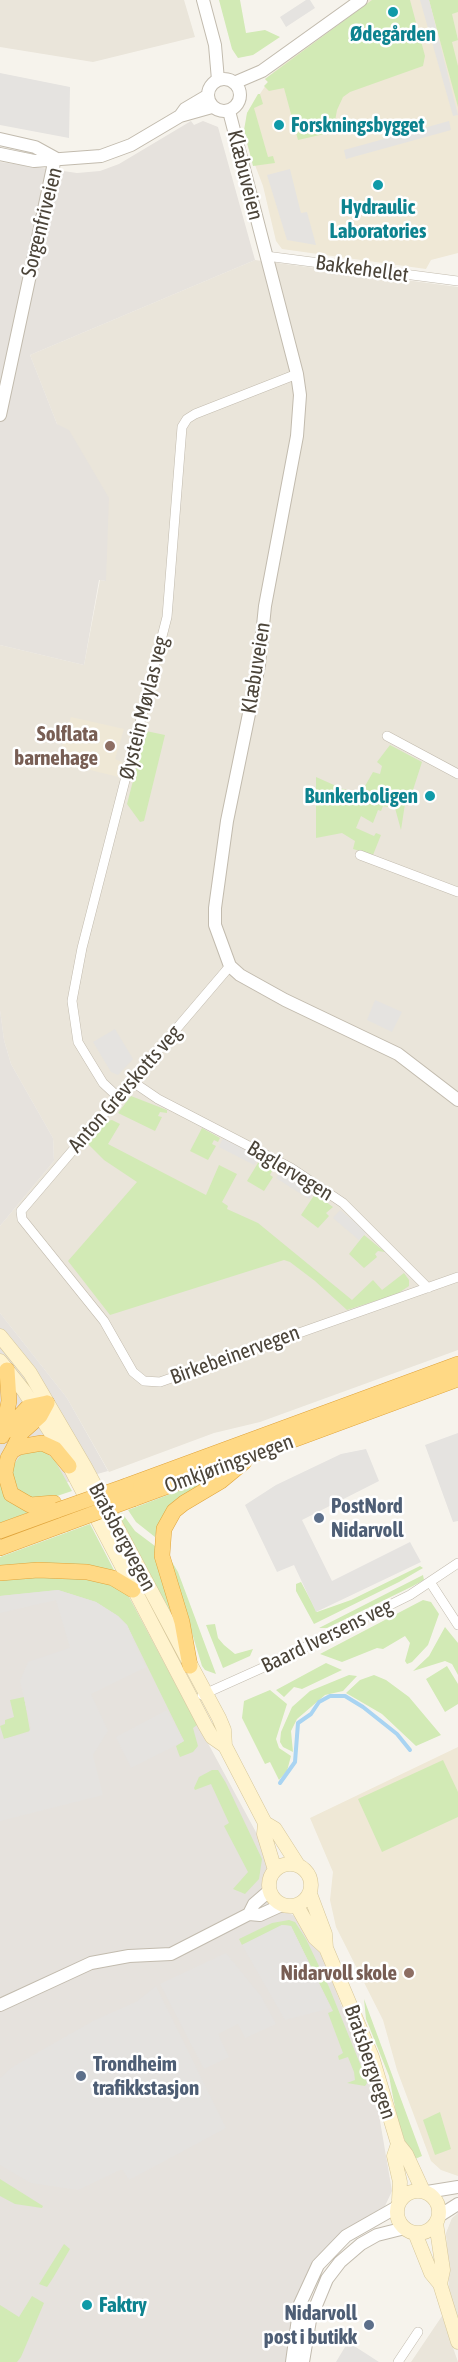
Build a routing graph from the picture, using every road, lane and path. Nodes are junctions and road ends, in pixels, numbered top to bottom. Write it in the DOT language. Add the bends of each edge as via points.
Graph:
graph roads {
  1 [pos="202,0"];
  2 [pos="361,0"];
  3 [pos="218,80"];
  4 [pos="237,88"];
  5 [pos="210,101"];
  6 [pos="229,111"];
  7 [pos="0,139"];
  8 [pos="0,154"];
  9 [pos="55,158"];
  10 [pos="266,256"];
  11 [pos="458,281"];
  12 [pos="297,374"];
  13 [pos="0,415"];
  14 [pos="387,736"];
  15 [pos="458,774"];
  16 [pos="360,855"];
  17 [pos="458,892"];
  18 [pos="230,966"];
  19 [pos="133,1082"];
  20 [pos="118,1097"];
  21 [pos="458,1100"];
  22 [pos="21,1211"];
  23 [pos="458,1277"];
  24 [pos="428,1288"];
  25 [pos="0,1336"];
  26 [pos="458,1364"];
  27 [pos="3,1365"];
  28 [pos="458,1380"];
  29 [pos="40,1408"];
  30 [pos="4,1443"];
  31 [pos="254,1455"];
  32 [pos="69,1466"];
  33 [pos="130,1492"];
  34 [pos="59,1512"];
  35 [pos="0,1531"];
  36 [pos="0,1548"];
  37 [pos="458,1563"];
  38 [pos="0,1573"];
  39 [pos="430,1582"];
  40 [pos="133,1590"];
  41 [pos="458,1625"];
  42 [pos="190,1666"];
  43 [pos="205,1693"];
  44 [pos="192,1700"];
  45 [pos="225,1746"];
  46 [pos="265,1823"];
  47 [pos="298,1865"];
  48 [pos="275,1870"];
  49 [pos="269,1891"];
  50 [pos="310,1894"];
  51 [pos="282,1905"];
  52 [pos="297,1906"];
  53 [pos="249,1914"];
  54 [pos="326,1948"];
  55 [pos="0,2005"];
  56 [pos="398,2144"];
  57 [pos="458,2187"];
  58 [pos="425,2192"];
  59 [pos="398,2204"];
  60 [pos="458,2204"];
  61 [pos="438,2219"];
  62 [pos="410,2231"];
  63 [pos="440,2284"];
  64 [pos="418,2332"];
  65 [pos="458,2342"];
  66 [pos="292,2362"];
  67 [pos="303,2362"];
  68 [pos="398,2362"];
  1 -- 3 [label="street" via="215,45"];
  2 -- 4 [label="street"];
  3 -- 4 [label="street" via="227,80"];
  3 -- 5 [label="street" via="210,86"];
  4 -- 6 [label="street" via="238,103"];
  5 -- 6 [label="street" via="222,111"];
  5 -- 9 [label="street, Sorgenfriveien" via="117,151 85,158"];
  6 -- 10 [label="street, Klæbuveien"];
  7 -- 9 [label="street" via="35,147"];
  8 -- 9 [label="street" via="34,161"];
  9 -- 13 [label="street, Sorgenfriveien"];
  10 -- 11 [label="street, Bakkehellet"];
  10 -- 12 [label="street, Klæbuveien"];
  12 -- 18 [label="street, Klæbuveien" via="297,436 214,908 215,925"];
  12 -- 20 [label="street, Øystein Møylas veg" via="190,416 182,427 166,617 72,1001 78,1042 103,1083"];
  14 -- 15 [label="street"];
  16 -- 17 [label="street"];
  18 -- 19 [label="street, Anton Grevskotts veg"];
  18 -- 21 [label="street" via="254,984 398,1054"];
  19 -- 20 [label="street, Anton Grevskotts veg"];
  19 -- 24 [label="street, Baglervegen" via="291,1168 343,1203"];
  20 -- 22 [label="street, Anton Grevskotts veg"];
  22 -- 24 [label="street, Birkebeinervegen" via="22,1219 104,1321 133,1372 151,1383"];
  23 -- 24 [label="street, Birkebeinervegen"];
  25 -- 29 [label="main road, Bratsbergvegen" via="30,1373"];
  26 -- 33 [label="highway, Omkjøringsvegen"];
  27 -- 29 [label="main road, Bratsbergvegen"];
  27 -- 30 [label="highway" via="9,1401"];
  28 -- 31 [label="highway, Omkjøringsvegen"];
  29 -- 30 [label="highway" via="21,1433"];
  29 -- 32 [label="main road, Bratsbergvegen"];
  29 -- 42 [label="main road, Bratsbergvegen"];
  30 -- 32 [label="highway" via="42,1443 55,1449"];
  30 -- 34 [label="highway" via="5,1473 11,1494"];
  31 -- 33 [label="highway, Omkjøringsvegen"];
  31 -- 42 [label="highway" via="184,1503 167,1521 161,1546"];
  32 -- 40 [label="main road, Bratsbergvegen"];
  33 -- 34 [label="highway, Omkjøringsvegen, bridge"];
  33 -- 34 [label="highway, Omkjøringsvegen, bridge" via="94,1497"];
  34 -- 35 [label="highway, Omkjøringsvegen"];
  34 -- 36 [label="highway, Omkjøringsvegen"];
  37 -- 39 [label="street, Baard Iversens veg"];
  38 -- 40 [label="highway" via="87,1572 113,1578"];
  39 -- 41 [label="street"];
  39 -- 43 [label="street, Baard Iversens veg" via="271,1664"];
  40 -- 44 [label="main road, Bratsbergvegen"];
  42 -- 43 [label="main road, Bratsbergvegen"];
  43 -- 44 [label="street, Baard Iversens veg"];
  43 -- 45 [label="main road, Bratsbergvegen" via="225,1730"];
  44 -- 45 [label="main road, Bratsbergvegen" via="212,1737"];
  45 -- 46 [label="main road, Bratsbergvegen"];
  46 -- 47 [label="main road, Bratsbergvegen" via="274,1829"];
  46 -- 48 [label="main road, Bratsbergvegen" via="264,1834"];
  47 -- 48 [label="main road" via="290,1863"];
  47 -- 50 [label="main road" via="311,1878"];
  48 -- 49 [label="main road"];
  49 -- 51 [label="main road"];
  49 -- 53 [label="street"];
  50 -- 52 [label="main road"];
  50 -- 54 [label="main road, Bratsbergvegen" via="325,1934"];
  51 -- 52 [label="main road"];
  51 -- 53 [label="street" via="260,1915"];
  52 -- 54 [label="main road, Bratsbergvegen" via="315,1938"];
  53 -- 55 [label="street" via="171,1954 91,1963"];
  54 -- 56 [label="main road, Bratsbergvegen" via="372,2057"];
  56 -- 58 [label="main road, Bratsbergvegen"];
  56 -- 59 [label="main road, Bratsbergvegen" via="394,2156 400,2182"];
  57 -- 58 [label="street"];
  58 -- 59 [label="main road" via="411,2191"];
  58 -- 61 [label="main road" via="437,2202"];
  59 -- 62 [label="main road" via="398,2220"];
  59 -- 66 [label="street" via="346,2236 318,2265 300,2304"];
  60 -- 61 [label="street"];
  61 -- 62 [label="main road" via="425,2232"];
  61 -- 63 [label="main road" via="443,2270"];
  62 -- 63 [label="main road"];
  62 -- 67 [label="street" via="377,2235 340,2262 327,2279 310,2320"];
  63 -- 65 [label="main road"];
  64 -- 68 [label="street"];
}
